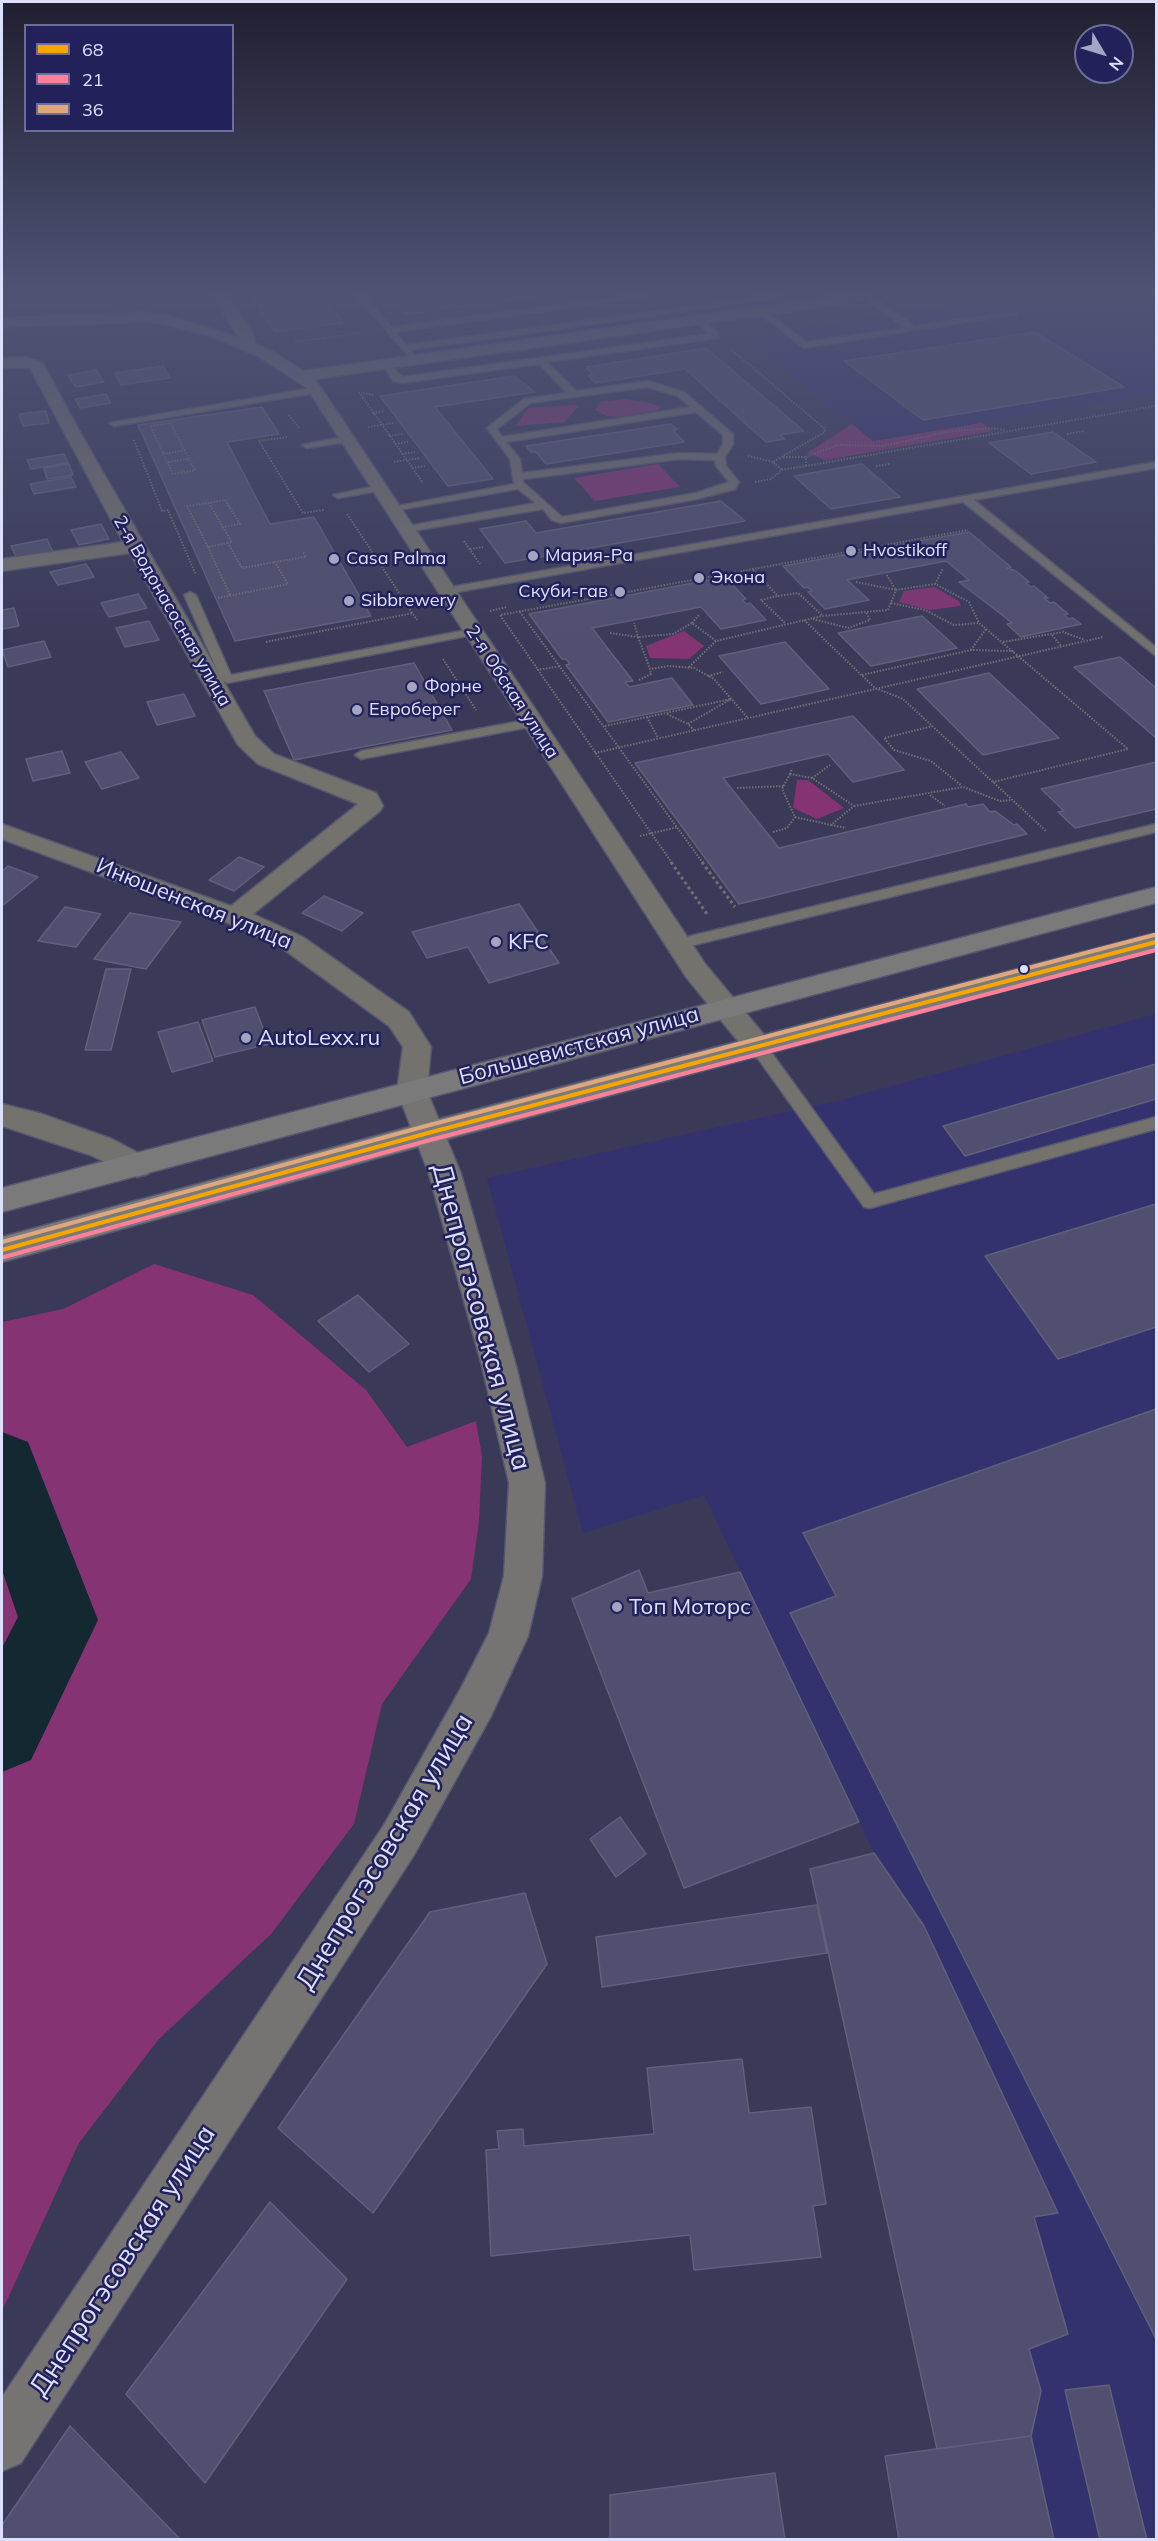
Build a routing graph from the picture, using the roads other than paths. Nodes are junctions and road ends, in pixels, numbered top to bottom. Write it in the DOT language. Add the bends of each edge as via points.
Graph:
graph roads {
  1 [pos="64,416"];
  2 [pos="161,416"];
  3 [pos="333,416"];
  4 [pos="507,416"];
  5 [pos="656,416"];
  6 [pos="706,416"];
  7 [pos="114,423"];
  8 [pos="349,439"];
  9 [pos="499,440"];
  10 [pos="307,445"];
  11 [pos="720,457"];
  12 [pos="1156,465"];
  13 [pos="1018,481"];
  14 [pos="519,482"];
  15 [pos="380,488"];
  16 [pos="1027,488"];
  17 [pos="338,495"];
  18 [pos="967,500"];
  19 [pos="545,505"];
  20 [pos="392,508"];
  21 [pos="806,516"];
  22 [pos="816,525"];
  23 [pos="406,529"];
  24 [pos="135,546"];
  25 [pos="2,566"];
  26 [pos="446,591"];
  27 [pos="190,595"];
  28 [pos="472,632"];
  29 [pos="1156,652"];
  30 [pos="531,723"];
  31 [pos="361,755"];
  32 [pos="1156,828"];
  33 [pos="2,831"];
  34 [pos="1156,895"];
  35 [pos="235,916"];
  36 [pos="1156,942"];
  37 [pos="678,944"];
  38 [pos="724,1008"];
  39 [pos="760,1048"];
  40 [pos="412,1091"];
  41 [pos="2,1115"];
  42 [pos="1156,1123"];
  43 [pos="428,1133"];
  44 [pos="136,1166"];
  45 [pos="2,1200"];
  46 [pos="2,1250"];
  47 [pos="2,2444"];
  1 -- 24 [label="street, 2-я Водонасосная улица"];
  2 -- 7 [label="lane"];
  3 -- 8 [label="street, 2-я Обская улица"];
  4 -- 9 [label="lane" via="492,428"];
  5 -- 9 [label="lane"];
  6 -- 11 [label="lane" via="728,434 728,444"];
  8 -- 10 [label="lane"];
  8 -- 15 [label="street, 2-я Обская улица"];
  9 -- 14 [label="lane" via="515,459"];
  11 -- 14 [label="lane" via="680,456"];
  11 -- 19 [label="lane" via="721,466 734,482 732,486 697,496 561,519"];
  12 -- 16 [label="lane"];
  13 -- 16 [label="lane"];
  14 -- 19 [label="lane"];
  14 -- 20 [label="lane"];
  15 -- 17 [label="lane"];
  15 -- 20 [label="street, 2-я Обская улица"];
  16 -- 18 [label="lane"];
  18 -- 22 [label="lane"];
  18 -- 29 [label="lane"];
  19 -- 23 [label="lane"];
  20 -- 23 [label="street, 2-я Обская улица"];
  21 -- 22 [label="lane"];
  22 -- 26 [label="lane"];
  23 -- 26 [label="street, 2-я Обская улица"];
  24 -- 25 [label="street"];
  24 -- 35 [label="street, 2-я Водонасосная улица" via="246,740 266,759 368,798 372,806"];
  26 -- 28 [label="street, 2-я Обская улица"];
  27 -- 28 [label="lane" via="226,680"];
  28 -- 30 [label="street, 2-я Обская улица"];
  30 -- 31 [label="lane"];
  30 -- 37 [label="street, 2-я Обская улица"];
  32 -- 37 [label="lane"];
  33 -- 35 [label="street, Инюшенская улица"];
  34 -- 38 [label="highway, Большевистская улица"];
  35 -- 40 [label="street, Инюшенская улица" via="293,943 399,1019 417,1047"];
  36 -- 39 [label="highway, Большевистская улица"];
  37 -- 38 [label="street, 2-я Обская улица"];
  38 -- 39 [label="street, 2-я Обская улица"];
  38 -- 40 [label="highway, Большевистская улица"];
  39 -- 42 [label="lane" via="870,1202"];
  39 -- 43 [label="highway, Большевистская улица"];
  40 -- 43 [label="street, Днепрогэсовская улица"];
  40 -- 44 [label="highway, Большевистская улица"];
  41 -- 44 [label="street" via="101,1147"];
  43 -- 46 [label="highway, Большевистская улица"];
  43 -- 47 [label="street, Днепрогэсовская улица" via="445,1174 490,1332 526,1483 523,1576 508,1636 399,1840"];
  44 -- 45 [label="highway, Большевистская улица"];
}
